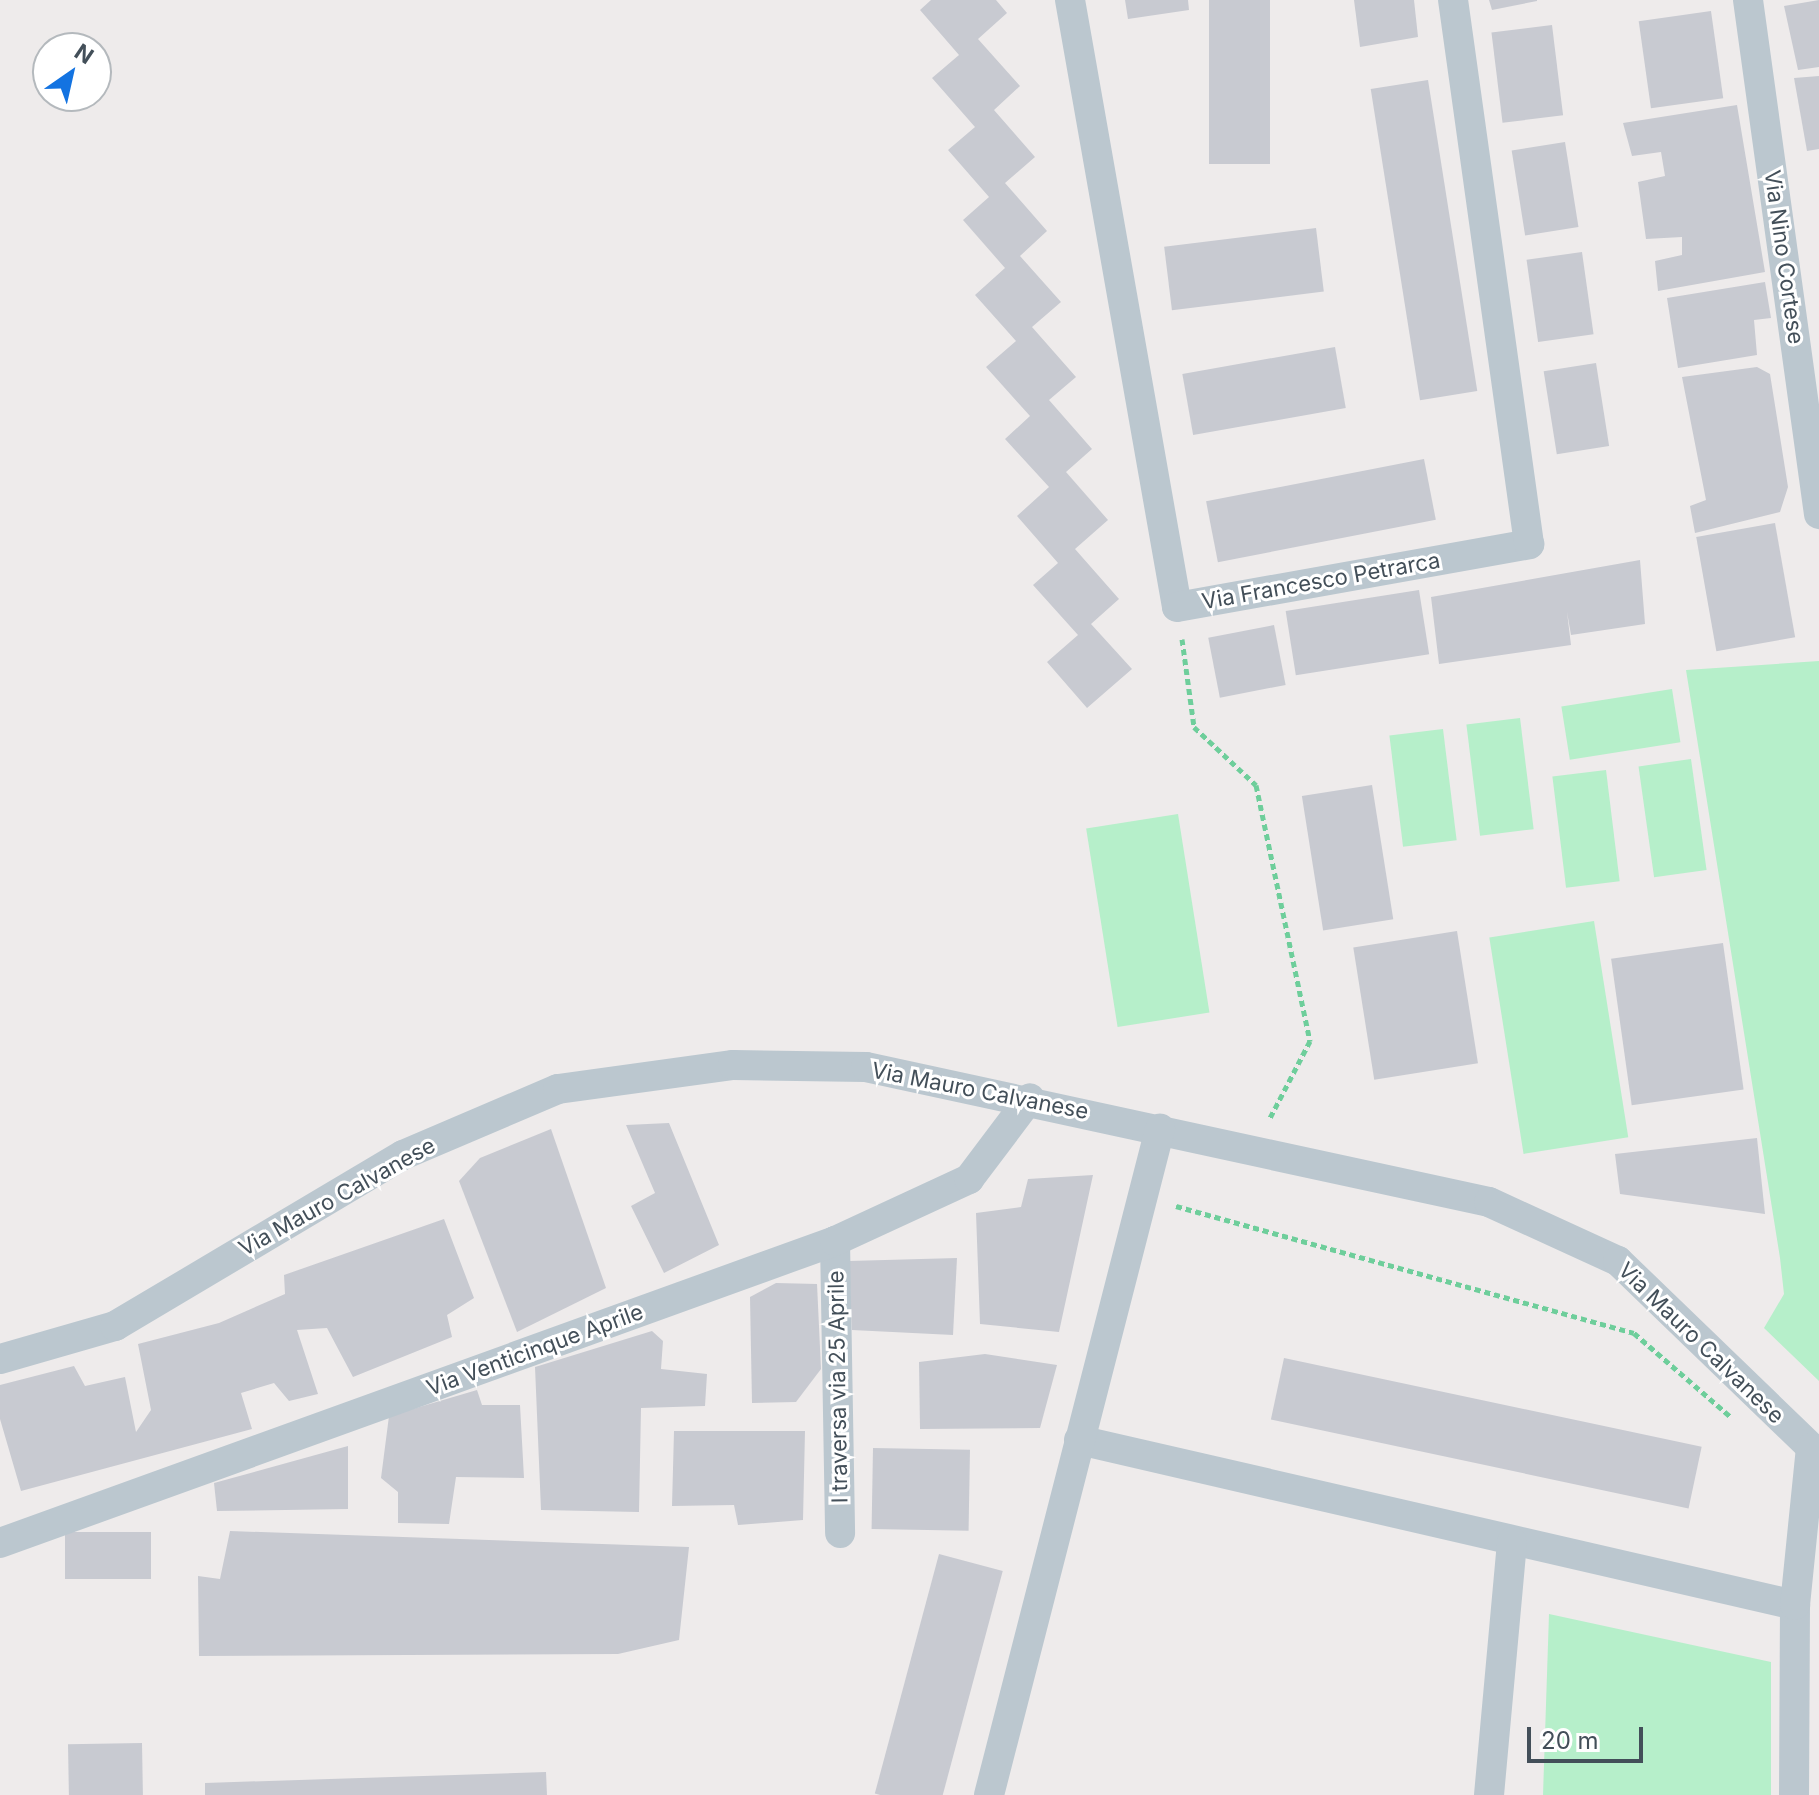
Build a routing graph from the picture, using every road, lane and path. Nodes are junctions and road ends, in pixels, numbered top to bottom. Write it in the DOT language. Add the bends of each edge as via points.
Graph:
graph roads {
  1 [pos="1070,0"];
  2 [pos="1453,0"];
  3 [pos="1748,0"];
  4 [pos="1819,514"];
  5 [pos="1177,607"];
  6 [pos="1030,1098"];
  7 [pos="1275,1112"];
  8 [pos="1160,1129"];
  9 [pos="1166,1203"];
  10 [pos="835,1241"];
  11 [pos="0,1359"];
  12 [pos="1779,1417"];
  13 [pos="1079,1440"];
  14 [pos="1815,1452"];
  15 [pos="840,1533"];
  16 [pos="1512,1542"];
  17 [pos="0,1543"];
  18 [pos="1795,1605"];
  19 [pos="989,1795"];
  20 [pos="1489,1795"];
  21 [pos="1794,1795"];
  1 -- 5 [label="street, Via Francesco Petrarca"];
  2 -- 5 [label="street, Via Francesco Petrarca" via="1529,544"];
  3 -- 4 [label="street, Via Nino Cortese"];
  5 -- 7 [label="path" via="1194,727 1256,785 1310,1041"];
  6 -- 8 [label="street, Via Mauro Calvanese"];
  6 -- 10 [label="street, Via Venticinque Aprile" via="969,1179"];
  6 -- 11 [label="street, Via Mauro Calvanese" via="866,1067 733,1065 558,1089 403,1155 115,1326"];
  8 -- 12 [label="street, Via Mauro Calvanese" via="1489,1202 1618,1261"];
  8 -- 13 [label="street"];
  9 -- 12 [label="path" via="1634,1333 1723,1418"];
  10 -- 15 [label="street, I traversa via 25 Aprile"];
  10 -- 17 [label="street, Via Venticinque Aprile"];
  12 -- 14 [label="street, Via Mauro Calvanese"];
  13 -- 16 [label="street"];
  13 -- 19 [label="street"];
  14 -- 18 [label="street"];
  16 -- 18 [label="street"];
  16 -- 20 [label="street"];
  18 -- 21 [label="street"];
}
